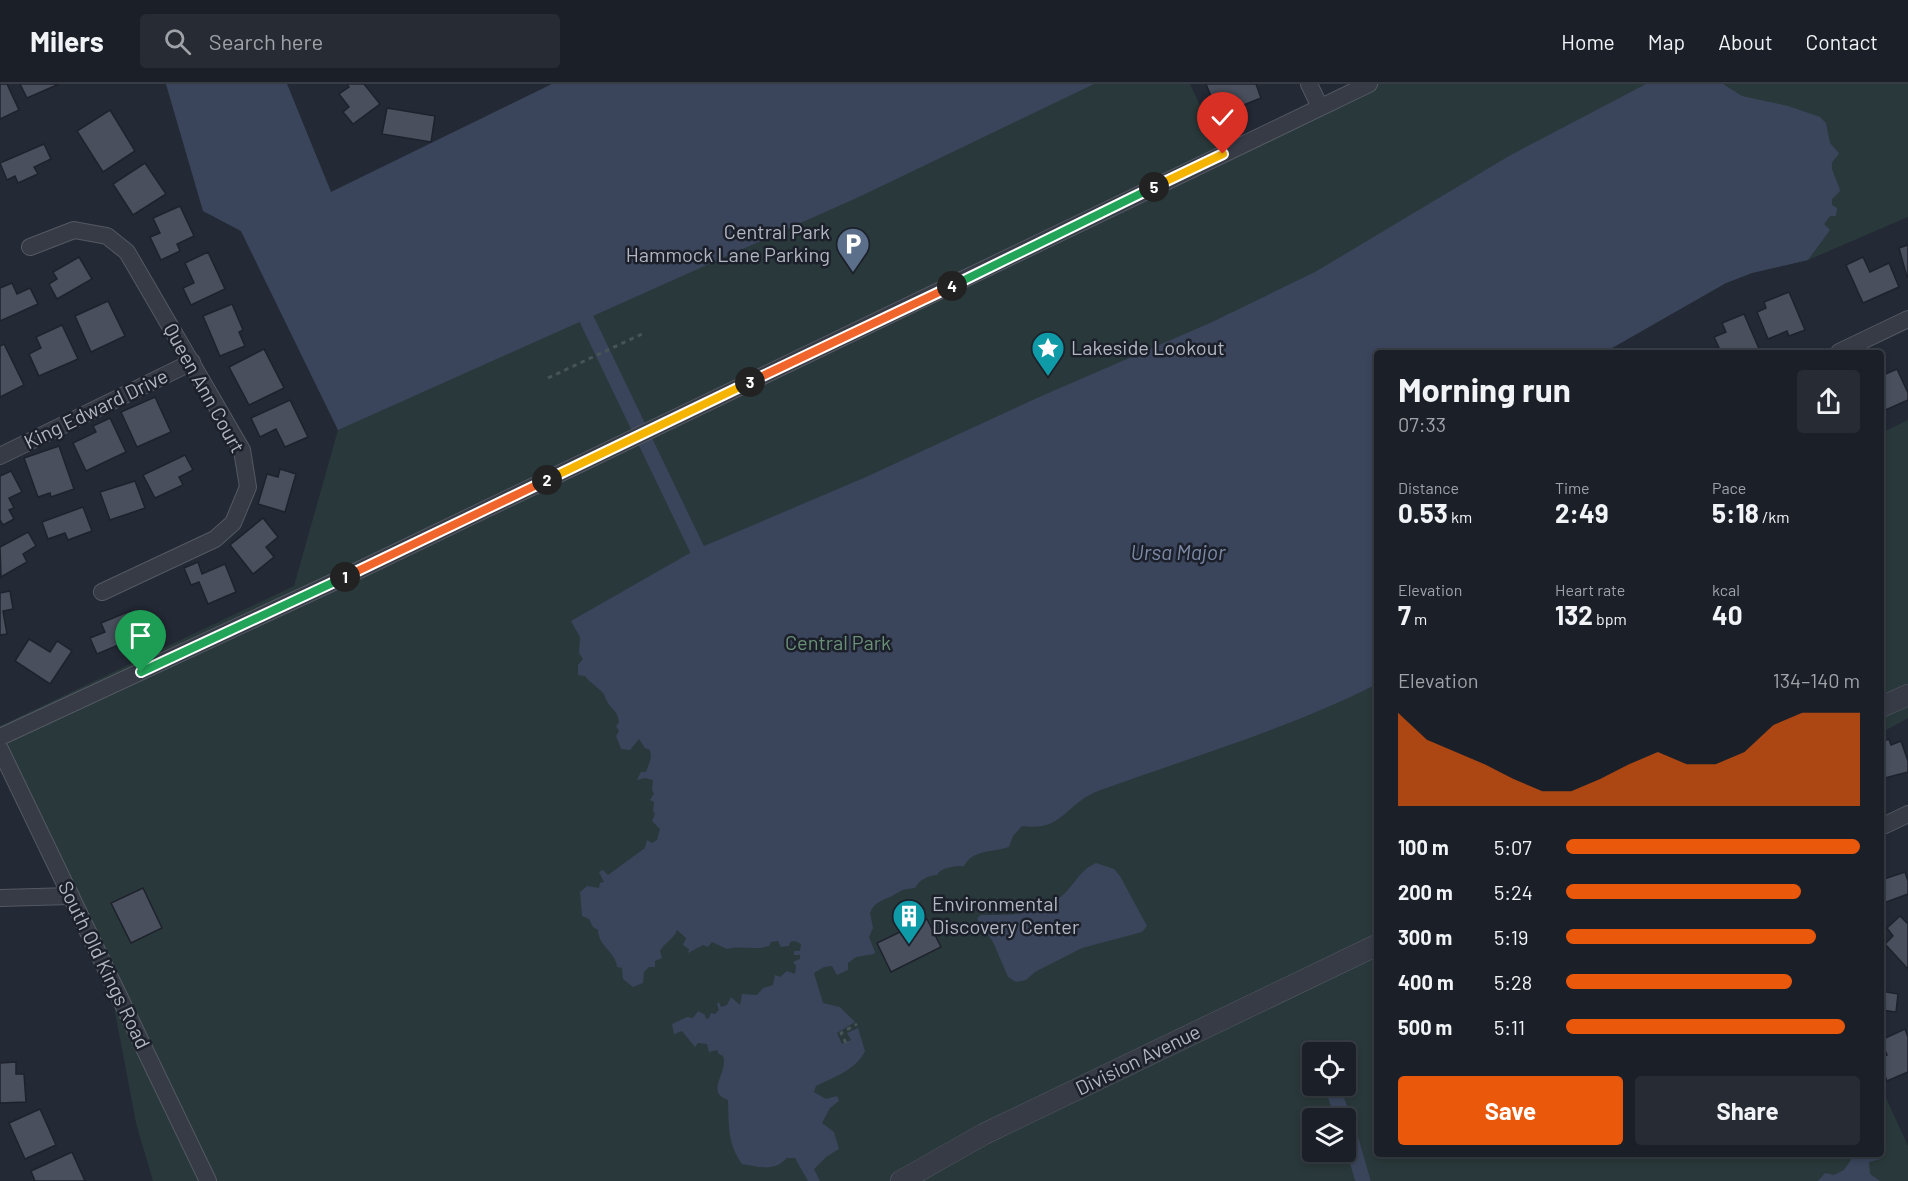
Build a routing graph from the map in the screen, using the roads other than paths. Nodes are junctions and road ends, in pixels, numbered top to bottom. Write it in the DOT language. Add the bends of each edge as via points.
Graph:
graph roads {
  1 [pos="1309,84"];
  2 [pos="1369,84"];
  3 [pos="1320,107"];
  4 [pos="30,247"];
  5 [pos="1908,319"];
  6 [pos="1843,350"];
  7 [pos="192,362"];
  8 [pos="0,456"];
  9 [pos="102,592"];
  10 [pos="1908,695"];
  11 [pos="1884,706"];
  12 [pos="0,737"];
  13 [pos="0,749"];
  14 [pos="1908,814"];
  15 [pos="1884,826"];
  16 [pos="71,896"];
  17 [pos="0,898"];
  18 [pos="1374,946"];
  19 [pos="208,1181"];
  20 [pos="901,1181"];
  1 -- 3 [label="street"];
  2 -- 3 [label="street"];
  3 -- 12 [label="street" via="353,573"];
  4 -- 7 [label="street, Queen Ann Court" via="74,230 107,236 127,252"];
  5 -- 6 [label="street"];
  7 -- 8 [label="street, King Edward Drive"];
  7 -- 9 [label="street, Queen Ann Court" via="242,450 248,487 233,523 215,538"];
  10 -- 11 [label="street"];
  13 -- 16 [label="street, South Old Kings Road"];
  14 -- 15 [label="street"];
  16 -- 17 [label="street"];
  16 -- 19 [label="street, South Old Kings Road"];
  18 -- 20 [label="street, Division Avenue" via="994,1130"];
}
